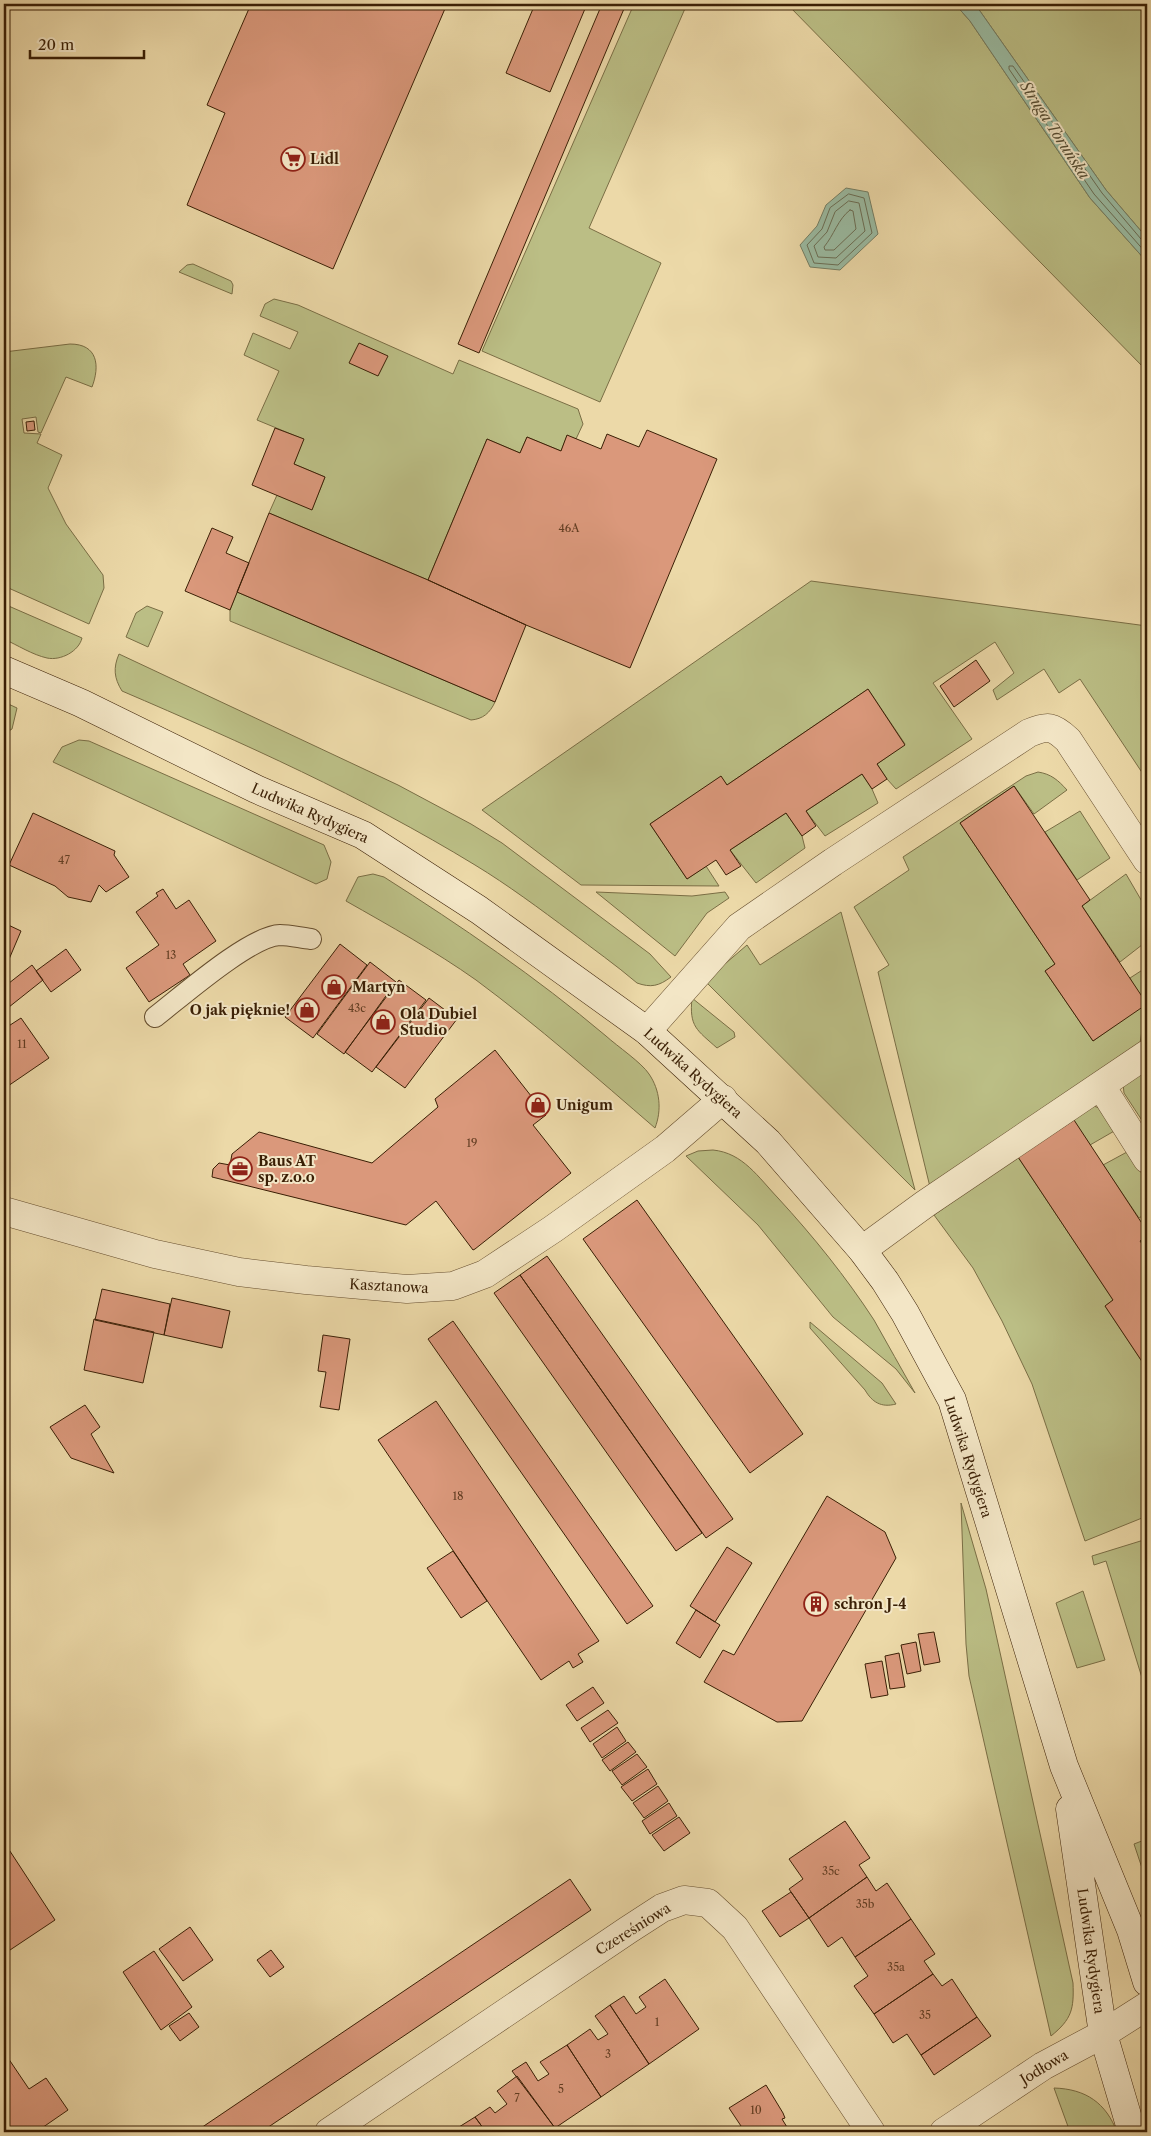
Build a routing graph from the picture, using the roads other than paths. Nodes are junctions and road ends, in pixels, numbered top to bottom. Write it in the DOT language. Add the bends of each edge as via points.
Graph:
graph roads {
  1 [pos="4,670"];
  2 [pos="1147,860"];
  3 [pos="311,939"];
  4 [pos="155,1017"];
  5 [pos="647,1031"];
  6 [pos="1147,1054"];
  7 [pos="1101,1086"];
  8 [pos="722,1099"];
  9 [pos="1147,1159"];
  10 [pos="4,1211"];
  11 [pos="862,1250"];
  12 [pos="1064,1766"];
  13 [pos="1147,1982"];
  14 [pos="1147,2006"];
  15 [pos="1102,2034"];
  16 [pos="329,2132"];
  17 [pos="871,2132"];
  18 [pos="944,2132"];
  19 [pos="1132,2132"];
  1 -- 5 [label="street, Ludwika Rydygiera" via="256,789 363,835 486,915"];
  2 -- 5 [label="street" via="1068,740 1057,730 1044,727 1029,732 740,927"];
  3 -- 4 [label="lane" via="280,935 263,940 237,955"];
  5 -- 8 [label="street, Ludwika Rydygiera"];
  6 -- 7 [label="street"];
  7 -- 9 [label="street"];
  7 -- 11 [label="street"];
  8 -- 10 [label="street, Kasztanowa" via="665,1149 554,1229 485,1274 453,1286 407,1290 239,1272 155,1254"];
  8 -- 11 [label="street, Ludwika Rydygiera" via="768,1142"];
  11 -- 12 [label="street, Ludwika Rydygiera" via="905,1313 952,1400"];
  12 -- 13 [label="street, Ludwika Rydygiera" via="1131,1930"];
  12 -- 15 [label="street, Ludwika Rydygiera"];
  14 -- 15 [label="street, Jodłowa"];
  15 -- 18 [label="street, Jodłowa" via="1044,2066"];
  15 -- 19 [label="street, Ludwika Rydygiera"];
  16 -- 17 [label="street, Czereśniowa" via="628,1930 662,1908 684,1900 708,1903 735,1928"];
}
